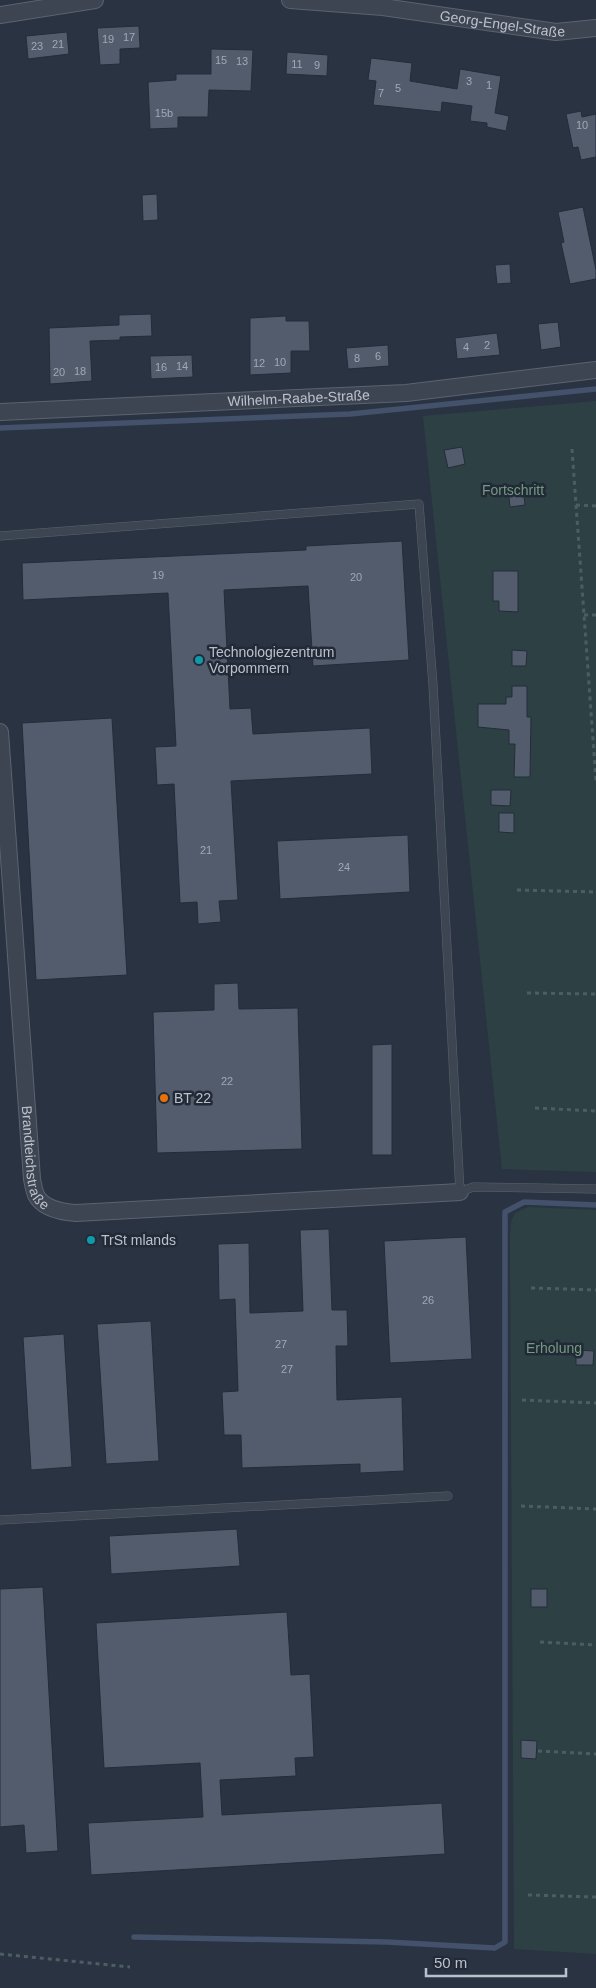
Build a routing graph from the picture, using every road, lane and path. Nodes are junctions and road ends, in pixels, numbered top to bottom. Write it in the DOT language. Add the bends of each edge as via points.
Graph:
graph roads {
  1 [pos="95,0"];
  2 [pos="290,0"];
  3 [pos="0,15"];
  4 [pos="596,28"];
  5 [pos="596,370"];
  6 [pos="0,412"];
  7 [pos="572,449"];
  8 [pos="576,505"];
  9 [pos="596,506"];
  10 [pos="0,536"];
  11 [pos="584,615"];
  12 [pos="596,615"];
  13 [pos="594,728"];
  14 [pos="0,732"];
  15 [pos="1,751"];
  16 [pos="596,781"];
  17 [pos="517,890"];
  18 [pos="596,892"];
  19 [pos="527,993"];
  20 [pos="596,994"];
  21 [pos="535,1108"];
  22 [pos="596,1111"];
  23 [pos="596,1189"];
  24 [pos="460,1192"];
  25 [pos="531,1288"];
  26 [pos="596,1290"];
  27 [pos="522,1400"];
  28 [pos="596,1403"];
  29 [pos="448,1496"];
  30 [pos="521,1506"];
  31 [pos="596,1509"];
  32 [pos="0,1520"];
  33 [pos="540,1642"];
  34 [pos="596,1645"];
  35 [pos="538,1750"];
  36 [pos="596,1754"];
  37 [pos="528,1895"];
  38 [pos="596,1897"];
  39 [pos="0,1954"];
  40 [pos="130,1968"];
  1 -- 3 [label="street"];
  2 -- 4 [label="street, Georg-Engel-Straße" via="383,7 556,32"];
  5 -- 6 [label="street, Wilhelm-Raabe-Straße" via="406,393"];
  7 -- 8 [label="path"];
  8 -- 9 [label="path"];
  8 -- 11 [label="path"];
  10 -- 24 [label="lane" via="419,504 434,695"];
  11 -- 12 [label="path"];
  11 -- 13 [label="path"];
  13 -- 16 [label="path"];
  14 -- 15 [label="street, Brandteichstraße"];
  15 -- 24 [label="street, Brandteichstraße" via="31,1169 36,1196 48,1207 76,1213"];
  17 -- 18 [label="path"];
  19 -- 20 [label="path"];
  21 -- 22 [label="path"];
  23 -- 24 [label="lane" via="474,1187"];
  25 -- 26 [label="path"];
  27 -- 28 [label="path"];
  29 -- 32 [label="lane"];
  30 -- 31 [label="path"];
  33 -- 34 [label="path"];
  35 -- 36 [label="path"];
  37 -- 38 [label="path"];
  39 -- 40 [label="path"];
}
